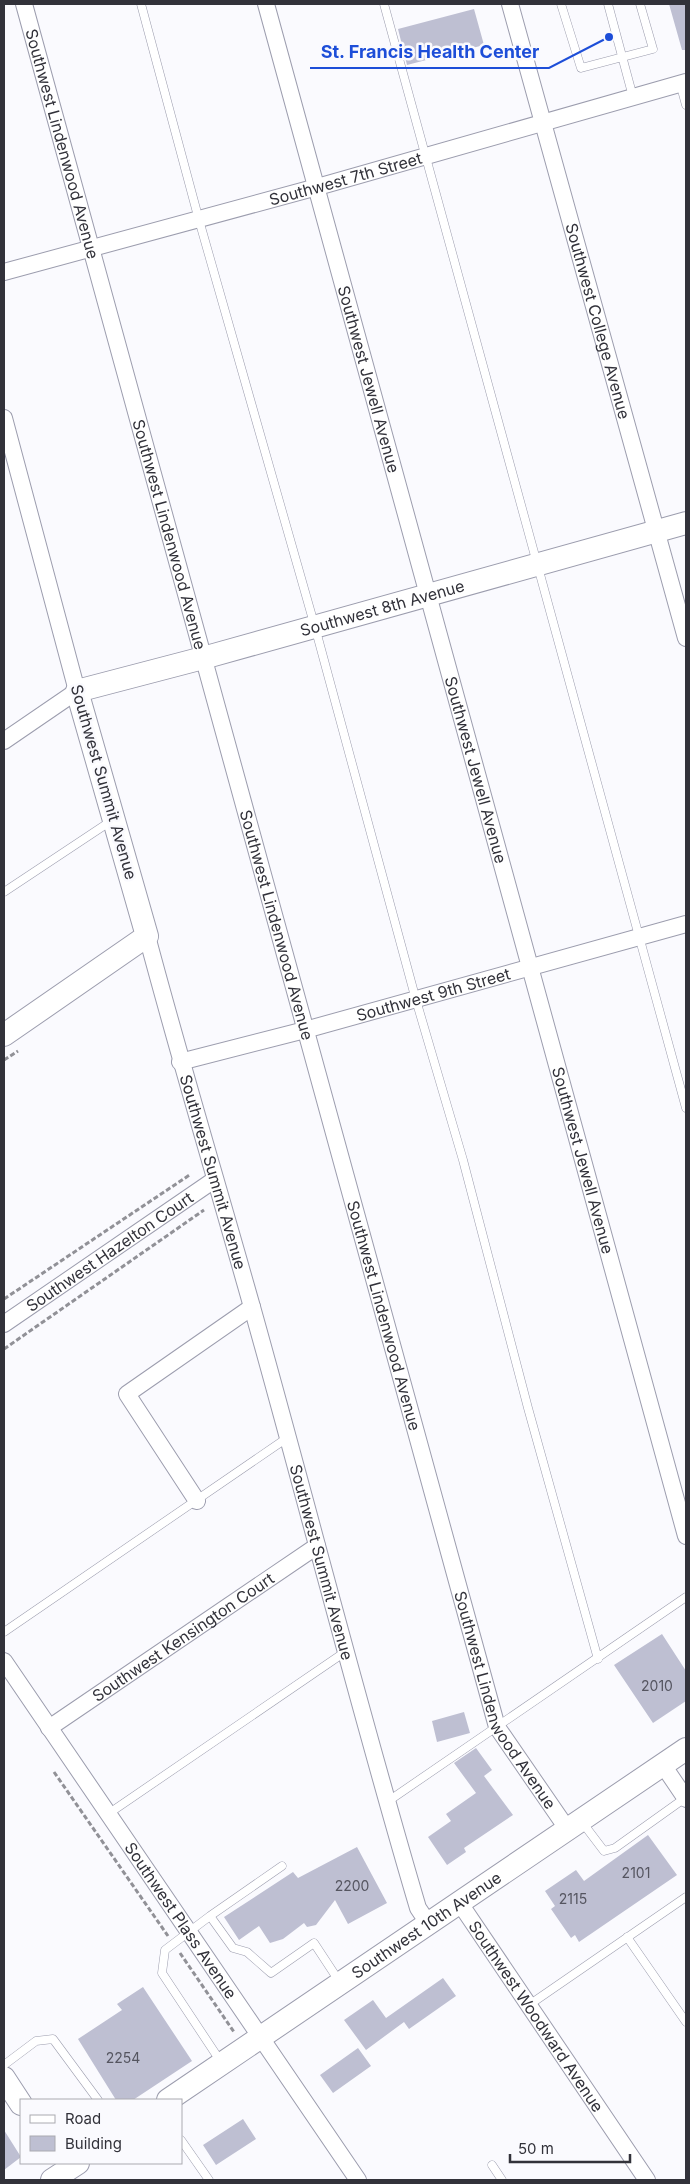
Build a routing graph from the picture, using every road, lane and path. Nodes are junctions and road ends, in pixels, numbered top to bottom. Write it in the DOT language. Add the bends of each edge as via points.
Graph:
graph roads {
  1 [pos="24,4"];
  2 [pos="141,4"];
  3 [pos="266,4"];
  4 [pos="384,4"];
  5 [pos="510,4"];
  6 [pos="561,4"];
  7 [pos="608,4"];
  8 [pos="640,4"];
  9 [pos="622,58"];
  10 [pos="683,83"];
  11 [pos="633,96"];
  12 [pos="686,105"];
  13 [pos="545,121"];
  14 [pos="426,157"];
  15 [pos="316,187"];
  16 [pos="199,220"];
  17 [pos="92,248"];
  18 [pos="4,272"];
  19 [pos="4,418"];
  20 [pos="8,448"];
  21 [pos="686,523"];
  22 [pos="656,531"];
  23 [pos="537,565"];
  24 [pos="428,595"];
  25 [pos="315,627"];
  26 [pos="686,638"];
  27 [pos="204,658"];
  28 [pos="77,691"];
  29 [pos="4,741"];
  30 [pos="115,818"];
  31 [pos="4,892"];
  32 [pos="686,924"];
  33 [pos="147,936"];
  34 [pos="640,936"];
  35 [pos="530,967"];
  36 [pos="416,1000"];
  37 [pos="305,1030"];
  38 [pos="4,1035"];
  39 [pos="180,1062"];
  40 [pos="686,1108"];
  41 [pos="191,1174"];
  42 [pos="214,1180"];
  43 [pos="204,1210"];
  44 [pos="4,1299"];
  45 [pos="252,1307"];
  46 [pos="4,1324"];
  47 [pos="4,1349"];
  48 [pos="287,1438"];
  49 [pos="196,1501"];
  50 [pos="682,1506"];
  51 [pos="686,1536"];
  52 [pos="317,1546"];
  53 [pos="686,1597"];
  54 [pos="4,1632"];
  55 [pos="346,1652"];
  56 [pos="598,1659"];
  57 [pos="4,1661"];
  58 [pos="497,1727"];
  59 [pos="49,1728"];
  60 [pos="686,1750"];
  61 [pos="663,1765"];
  62 [pos="54,1772"];
  63 [pos="686,1799"];
  64 [pos="387,1802"];
  65 [pos="108,1814"];
  66 [pos="574,1825"];
  67 [pos="282,1866"];
  68 [pos="686,1897"];
  69 [pos="459,1902"];
  70 [pos="210,1916"];
  71 [pos="428,1923"];
  72 [pos="188,1932"];
  73 [pos="627,1937"];
  74 [pos="174,1944"];
  75 [pos="340,1982"];
  76 [pos="529,2005"];
  77 [pos="686,2022"];
  78 [pos="235,2033"];
  79 [pos="259,2038"];
  80 [pos="222,2064"];
  81 [pos="4,2065"];
  82 [pos="4,2078"];
  83 [pos="97,2099"];
  84 [pos="170,2099"];
  85 [pos="20,2102"];
  86 [pos="182,2141"];
  87 [pos="492,2165"];
  88 [pos="209,2180"];
  89 [pos="358,2180"];
  90 [pos="502,2180"];
  91 [pos="647,2180"];
  1 -- 17 [label="street, Southwest Lindenwood Avenue"];
  2 -- 16 [label="lane"];
  3 -- 15 [label="street, Southwest Jewell Avenue"];
  4 -- 14 [label="lane"];
  5 -- 13 [label="street, Southwest College Avenue"];
  6 -- 9 [label="lane" via="581,68"];
  7 -- 9 [label="lane"];
  8 -- 9 [label="lane" via="653,49"];
  9 -- 11 [label="lane"];
  10 -- 11 [label="street, Southwest 7th Street"];
  10 -- 12 [label="lane"];
  11 -- 13 [label="street, Southwest 7th Street"];
  13 -- 14 [label="street, Southwest 7th Street"];
  13 -- 22 [label="street, Southwest College Avenue"];
  14 -- 15 [label="street, Southwest 7th Street"];
  14 -- 23 [label="lane"];
  15 -- 16 [label="street, Southwest 7th Street"];
  15 -- 24 [label="street, Southwest Jewell Avenue"];
  16 -- 17 [label="street, Southwest 7th Street"];
  16 -- 25 [label="lane"];
  17 -- 18 [label="street, Southwest 7th Street"];
  17 -- 27 [label="street, Southwest Lindenwood Avenue"];
  19 -- 20 [label="street, Southwest Summit Avenue"];
  20 -- 28 [label="street, Southwest Summit Avenue"];
  21 -- 22 [label="street, Southwest 8th Avenue"];
  22 -- 23 [label="street, Southwest 8th Avenue"];
  22 -- 26 [label="street, Southwest College Avenue"];
  23 -- 24 [label="street, Southwest 8th Avenue"];
  23 -- 34 [label="lane"];
  24 -- 25 [label="street, Southwest 8th Avenue"];
  24 -- 35 [label="street, Southwest Jewell Avenue"];
  25 -- 27 [label="street, Southwest 8th Avenue"];
  25 -- 36 [label="lane"];
  27 -- 28 [label="street, Southwest 8th Avenue"];
  27 -- 37 [label="street, Southwest Lindenwood Avenue"];
  28 -- 29 [label="street"];
  28 -- 30 [label="street, Southwest Summit Avenue"];
  30 -- 31 [label="lane"];
  30 -- 33 [label="street, Southwest Summit Avenue"];
  32 -- 34 [label="street, Southwest 9th Street"];
  33 -- 38 [label="street"];
  33 -- 39 [label="street, Southwest Summit Avenue"];
  34 -- 35 [label="street, Southwest 9th Street"];
  34 -- 40 [label="lane"];
  35 -- 36 [label="street, Southwest 9th Street"];
  35 -- 50 [label="street, Southwest Jewell Avenue"];
  36 -- 37 [label="street, Southwest 9th Street"];
  36 -- 56 [label="lane" via="463,1160"];
  37 -- 39 [label="street, Southwest 9th Street"];
  37 -- 58 [label="street, Southwest Lindenwood Avenue"];
  39 -- 42 [label="street, Southwest Summit Avenue"];
  41 -- 44 [label="path"];
  42 -- 45 [label="street, Southwest Summit Avenue"];
  42 -- 46 [label="street, Southwest Hazelton Court"];
  43 -- 47 [label="path"];
  45 -- 48 [label="street, Southwest Summit Avenue"];
  45 -- 49 [label="street" via="127,1394"];
  48 -- 49 [label="lane"];
  48 -- 52 [label="street, Southwest Summit Avenue"];
  49 -- 54 [label="lane"];
  50 -- 51 [label="street, Southwest Jewell Avenue"];
  52 -- 55 [label="street, Southwest Summit Avenue"];
  52 -- 59 [label="street, Southwest Kensington Court"];
  53 -- 56 [label="lane"];
  55 -- 64 [label="street, Southwest Summit Avenue"];
  55 -- 65 [label="lane"];
  56 -- 58 [label="lane"];
  57 -- 59 [label="street, Southwest Plass Avenue"];
  58 -- 64 [label="lane"];
  58 -- 66 [label="street, Southwest Lindenwood Avenue"];
  59 -- 65 [label="street, Southwest Plass Avenue"];
  60 -- 61 [label="street, Southwest 10th Avenue"];
  61 -- 63 [label="street"];
  61 -- 66 [label="street, Southwest 10th Avenue"];
  62 -- 74 [label="path"];
  63 -- 66 [label="lane" via="614,1848 604,1850"];
  64 -- 71 [label="street, Southwest Summit Avenue" via="418,1908"];
  65 -- 72 [label="street, Southwest Plass Avenue"];
  66 -- 69 [label="street, Southwest 10th Avenue"];
  67 -- 70 [label="lane"];
  68 -- 73 [label="lane"];
  69 -- 71 [label="street, Southwest 10th Avenue"];
  69 -- 76 [label="street, Southwest Woodward Avenue"];
  70 -- 72 [label="lane"];
  70 -- 75 [label="lane" via="233,1948 247,1952 271,1973 314,1943"];
  71 -- 75 [label="street, Southwest 10th Avenue"];
  72 -- 74 [label="lane"];
  72 -- 79 [label="street, Southwest Plass Avenue"];
  73 -- 76 [label="lane"];
  73 -- 77 [label="lane"];
  74 -- 78 [label="path"];
  74 -- 80 [label="lane" via="165,1950 162,1973"];
  75 -- 79 [label="street, Southwest 10th Avenue"];
  76 -- 91 [label="street, Southwest Woodward Avenue"];
  79 -- 80 [label="street, Southwest 10th Avenue"];
  79 -- 89 [label="street, Southwest Plass Avenue"];
  80 -- 84 [label="street, Southwest 10th Avenue"];
  81 -- 83 [label="lane" via="36,2041 53,2039"];
  82 -- 85 [label="street"];
  86 -- 88 [label="lane"];
  87 -- 90 [label="lane"];
}
